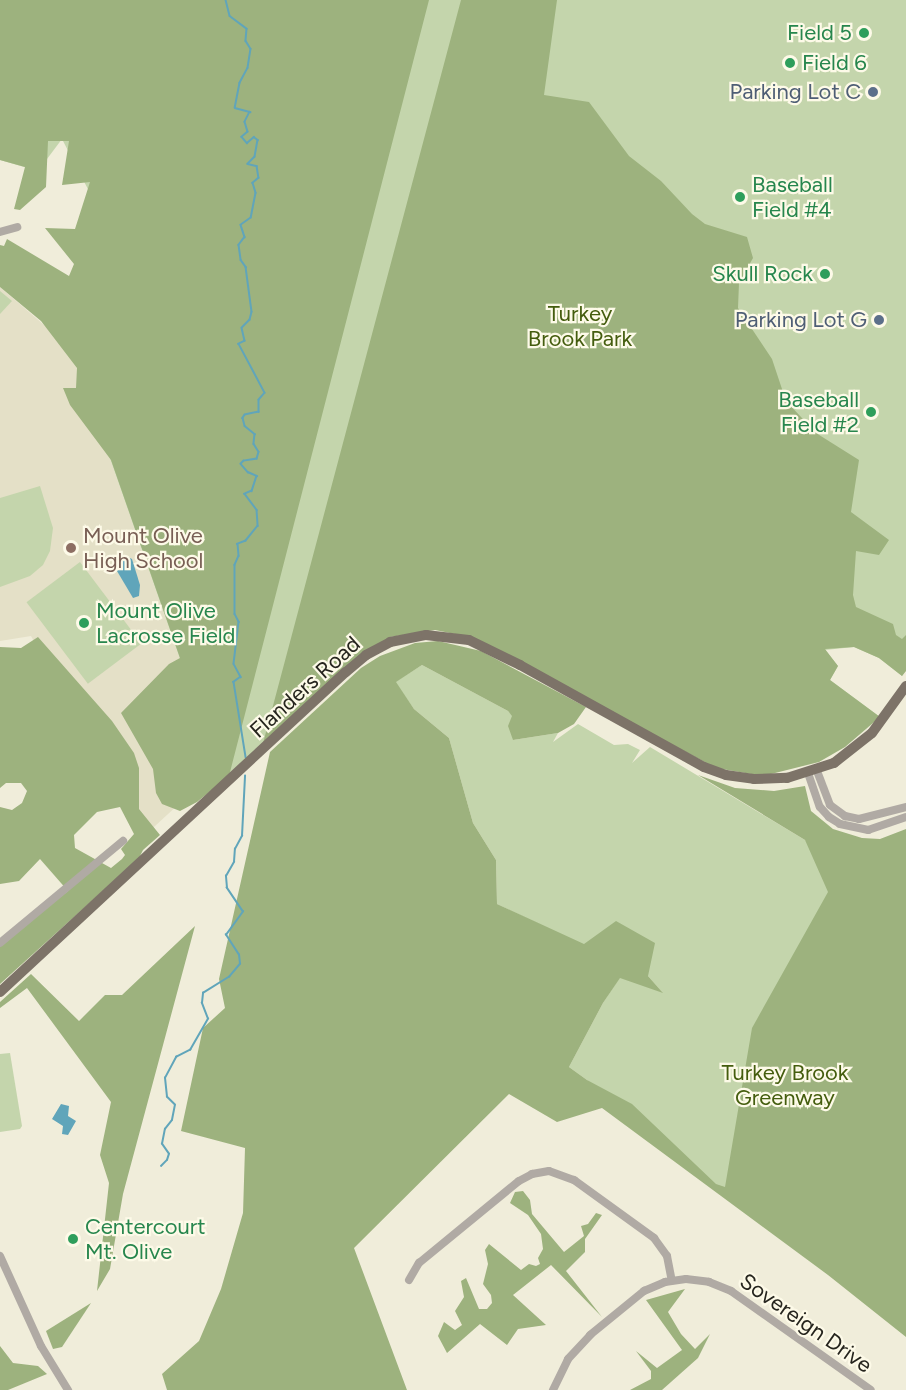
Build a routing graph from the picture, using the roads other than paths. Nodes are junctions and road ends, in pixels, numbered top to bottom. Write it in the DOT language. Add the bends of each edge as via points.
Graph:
graph roads {
  1 [pos="17,227"];
  2 [pos="0,232"];
  3 [pos="906,686"];
  4 [pos="813,772"];
  5 [pos="906,807"];
  6 [pos="906,817"];
  7 [pos="123,841"];
  8 [pos="0,943"];
  9 [pos="0,992"];
  10 [pos="0,1256"];
  11 [pos="409,1280"];
  12 [pos="672,1281"];
  13 [pos="68,1390"];
  14 [pos="553,1390"];
  15 [pos="871,1390"];
  1 -- 2 [label="street"];
  3 -- 4 [label="main road, Flanders Road" via="870,736 841,759"];
  4 -- 5 [label="street" via="830,806 845,816 860,819"];
  4 -- 6 [label="street" via="820,807 840,824 871,829"];
  4 -- 9 [label="main road, Flanders Road" via="763,780 715,772 475,643 440,635 402,639 381,646 353,666"];
  7 -- 8 [label="street"];
  10 -- 13 [label="street" via="41,1346"];
  11 -- 12 [label="street" via="419,1263 519,1181 549,1171 574,1180 654,1238 667,1256"];
  12 -- 14 [label="street, Sovereign Drive" via="644,1292 581,1342 563,1366"];
  12 -- 15 [label="street, Sovereign Drive" via="702,1280 731,1291"];
}
